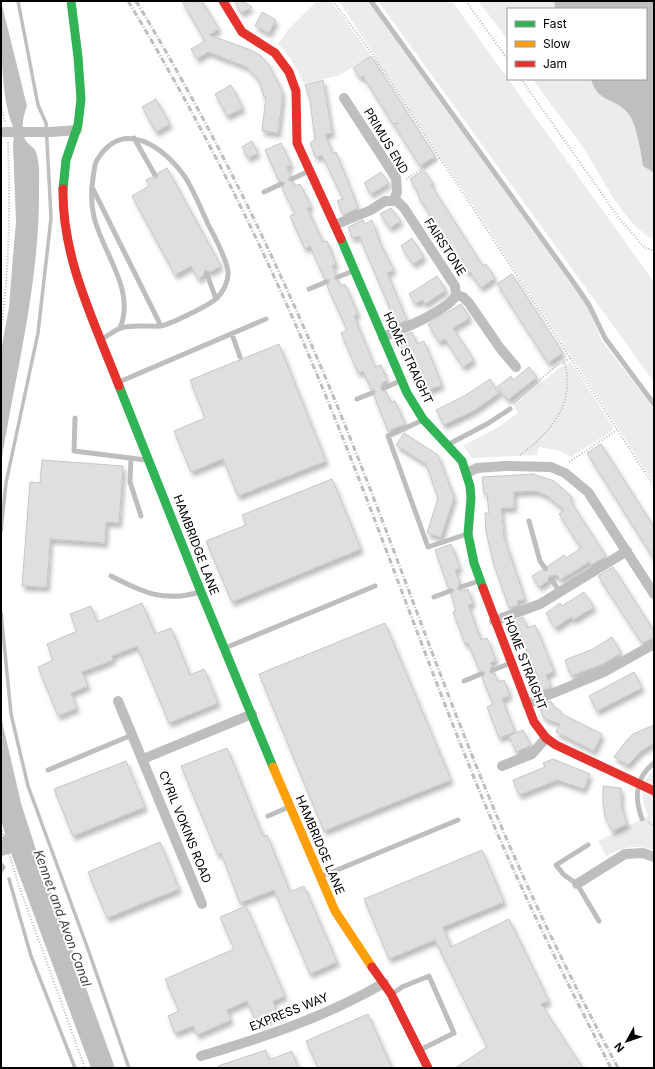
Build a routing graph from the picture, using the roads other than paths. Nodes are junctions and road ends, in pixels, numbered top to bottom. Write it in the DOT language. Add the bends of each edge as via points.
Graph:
graph roads {
  1 [pos="72,1"];
  2 [pos="223,1"];
  3 [pos="371,1"];
  4 [pos="344,98"];
  5 [pos="78,130"];
  6 [pos="7,132"];
  7 [pos="134,138"];
  8 [pos="309,171"];
  9 [pos="154,175"];
  10 [pos="292,179"];
  11 [pos="281,184"];
  12 [pos="92,187"];
  13 [pos="264,192"];
  14 [pos="394,200"];
  15 [pos="335,225"];
  16 [pos="355,270"];
  17 [pos="207,274"];
  18 [pos="338,277"];
  19 [pos="326,282"];
  20 [pos="309,289"];
  21 [pos="456,295"];
  22 [pos="216,299"];
  23 [pos="266,318"];
  24 [pos="161,326"];
  25 [pos="120,328"];
  26 [pos="232,334"];
  27 [pos="383,337"];
  28 [pos="101,340"];
  29 [pos="240,357"];
  30 [pos="516,367"];
  31 [pos="402,380"];
  32 [pos="118,382"];
  33 [pos="384,388"];
  34 [pos="372,393"];
  35 [pos="357,399"];
  36 [pos="654,404"];
  37 [pos="510,409"];
  38 [pos="75,418"];
  39 [pos="424,419"];
  40 [pos="448,444"];
  41 [pos="131,458"];
  42 [pos="149,460"];
  43 [pos="467,473"];
  44 [pos="141,516"];
  45 [pos="529,521"];
  46 [pos="468,534"];
  47 [pos="627,550"];
  48 [pos="545,568"];
  49 [pos="111,576"];
  50 [pos="551,578"];
  51 [pos="480,580"];
  52 [pos="375,586"];
  53 [pos="461,587"];
  54 [pos="450,591"];
  55 [pos="201,592"];
  56 [pos="560,592"];
  57 [pos="654,594"];
  58 [pos="434,597"];
  59 [pos="494,621"];
  60 [pos="654,644"];
  61 [pos="224,648"];
  62 [pos="511,663"];
  63 [pos="493,670"];
  64 [pos="481,674"];
  65 [pos="464,681"];
  66 [pos="118,701"];
  67 [pos="527,704"];
  68 [pos="252,714"];
  69 [pos="132,735"];
  70 [pos="546,738"];
  71 [pos="143,759"];
  72 [pos="654,763"];
  73 [pos="502,766"];
  74 [pos="48,770"];
  75 [pos="638,784"];
  76 [pos="654,791"];
  77 [pos="290,806"];
  78 [pos="268,816"];
  79 [pos="642,818"];
  80 [pos="458,820"];
  81 [pos="588,845"];
  82 [pos="654,857"];
  83 [pos="319,877"];
  84 [pos="577,884"];
  85 [pos="202,904"];
  86 [pos="599,921"];
  87 [pos="384,983"];
  88 [pos="391,994"];
  89 [pos="420,1050"];
  90 [pos="201,1056"];
  91 [pos="428,1068"];
  1 -- 5 [label="street, HAMBRIDGE LANE" via="80,86"];
  2 -- 8 [label="street, HOME STRAIGHT" via="242,32 275,53 290,72 296,91 297,143"];
  3 -- 36 [label="lane" via="574,283 605,338"];
  4 -- 14 [label="street, PRIMUS END" via="397,183"];
  5 -- 6 [label="street"];
  5 -- 28 [label="street, HAMBRIDGE LANE" via="64,172 64,214 69,255"];
  7 -- 9 [label="lane"];
  7 -- 12 [label="lane" via="121,139 105,150 96,162"];
  7 -- 22 [label="lane" via="152,144 167,156 185,178 218,244 228,271 224,289"];
  8 -- 10 [label="lane"];
  8 -- 15 [label="street, HOME STRAIGHT"];
  11 -- 13 [label="lane"];
  12 -- 24 [label="lane"];
  12 -- 25 [label="lane" via="94,218 120,280 125,304 125,316"];
  14 -- 15 [label="street" via="385,201 371,210"];
  14 -- 21 [label="street, FAIRSTONE" via="404,208 455,286"];
  15 -- 16 [label="street, HOME STRAIGHT"];
  16 -- 18 [label="lane"];
  16 -- 27 [label="street, HOME STRAIGHT"];
  17 -- 22 [label="lane"];
  19 -- 20 [label="lane"];
  21 -- 27 [label="street, FAIRSTONE" via="423,320"];
  21 -- 30 [label="street" via="469,302"];
  22 -- 24 [label="lane"];
  23 -- 26 [label="lane"];
  24 -- 25 [label="lane"];
  25 -- 28 [label="lane"];
  26 -- 29 [label="lane"];
  26 -- 32 [label="lane"];
  27 -- 31 [label="street, HOME STRAIGHT"];
  28 -- 32 [label="street, HAMBRIDGE LANE"];
  31 -- 33 [label="lane"];
  31 -- 39 [label="street, HOME STRAIGHT" via="407,393"];
  32 -- 42 [label="street, HAMBRIDGE LANE"];
  34 -- 35 [label="lane"];
  37 -- 40 [label="lane"];
  38 -- 41 [label="lane" via="74,451"];
  39 -- 40 [label="street, HOME STRAIGHT"];
  39 -- 46 [label="lane" via="388,436 428,547"];
  40 -- 43 [label="street, HOME STRAIGHT" via="462,461"];
  41 -- 42 [label="lane"];
  41 -- 44 [label="lane" via="130,482"];
  42 -- 55 [label="street, HAMBRIDGE LANE"];
  43 -- 46 [label="street, HOME STRAIGHT" via="471,498"];
  43 -- 47 [label="street" via="477,468 505,466 538,466 558,470 578,482 588,492"];
  45 -- 48 [label="lane" via="540,562"];
  46 -- 51 [label="street, HOME STRAIGHT" via="470,550"];
  47 -- 56 [label="street"];
  47 -- 57 [label="street"];
  49 -- 55 [label="lane" via="141,591 159,596 178,598"];
  50 -- 56 [label="lane"];
  51 -- 53 [label="lane"];
  51 -- 59 [label="street, HOME STRAIGHT"];
  52 -- 61 [label="lane"];
  54 -- 58 [label="lane"];
  55 -- 61 [label="street, HAMBRIDGE LANE"];
  56 -- 59 [label="street" via="540,604"];
  59 -- 62 [label="street, HOME STRAIGHT"];
  60 -- 67 [label="street" via="604,672"];
  61 -- 68 [label="street, HAMBRIDGE LANE"];
  62 -- 63 [label="lane"];
  62 -- 67 [label="street, HOME STRAIGHT"];
  64 -- 65 [label="lane"];
  66 -- 69 [label="street, CYRIL VOKINS ROAD"];
  67 -- 70 [label="street, HOME STRAIGHT" via="534,722"];
  68 -- 71 [label="street"];
  68 -- 77 [label="street, HAMBRIDGE LANE"];
  69 -- 71 [label="street, CYRIL VOKINS ROAD"];
  69 -- 74 [label="lane"];
  70 -- 73 [label="street" via="532,754"];
  70 -- 75 [label="street, HOME STRAIGHT"];
  71 -- 85 [label="street, CYRIL VOKINS ROAD"];
  72 -- 75 [label="lane" via="647,768"];
  75 -- 76 [label="street, HOME STRAIGHT"];
  75 -- 79 [label="lane" via="636,796"];
  77 -- 78 [label="lane"];
  77 -- 83 [label="street, HAMBRIDGE LANE"];
  80 -- 83 [label="lane"];
  81 -- 84 [label="lane" via="556,864 564,875"];
  82 -- 84 [label="street" via="643,853 625,854"];
  83 -- 87 [label="street, HAMBRIDGE LANE" via="335,911"];
  84 -- 86 [label="lane"];
  87 -- 88 [label="street, HAMBRIDGE LANE"];
  87 -- 90 [label="street, EXPRESS WAY" via="312,1020"];
  88 -- 89 [label="street, HAMBRIDGE LANE"];
  88 -- 89 [label="lane" via="429,976 454,1033"];
  89 -- 91 [label="street, HAMBRIDGE LANE"];
}
